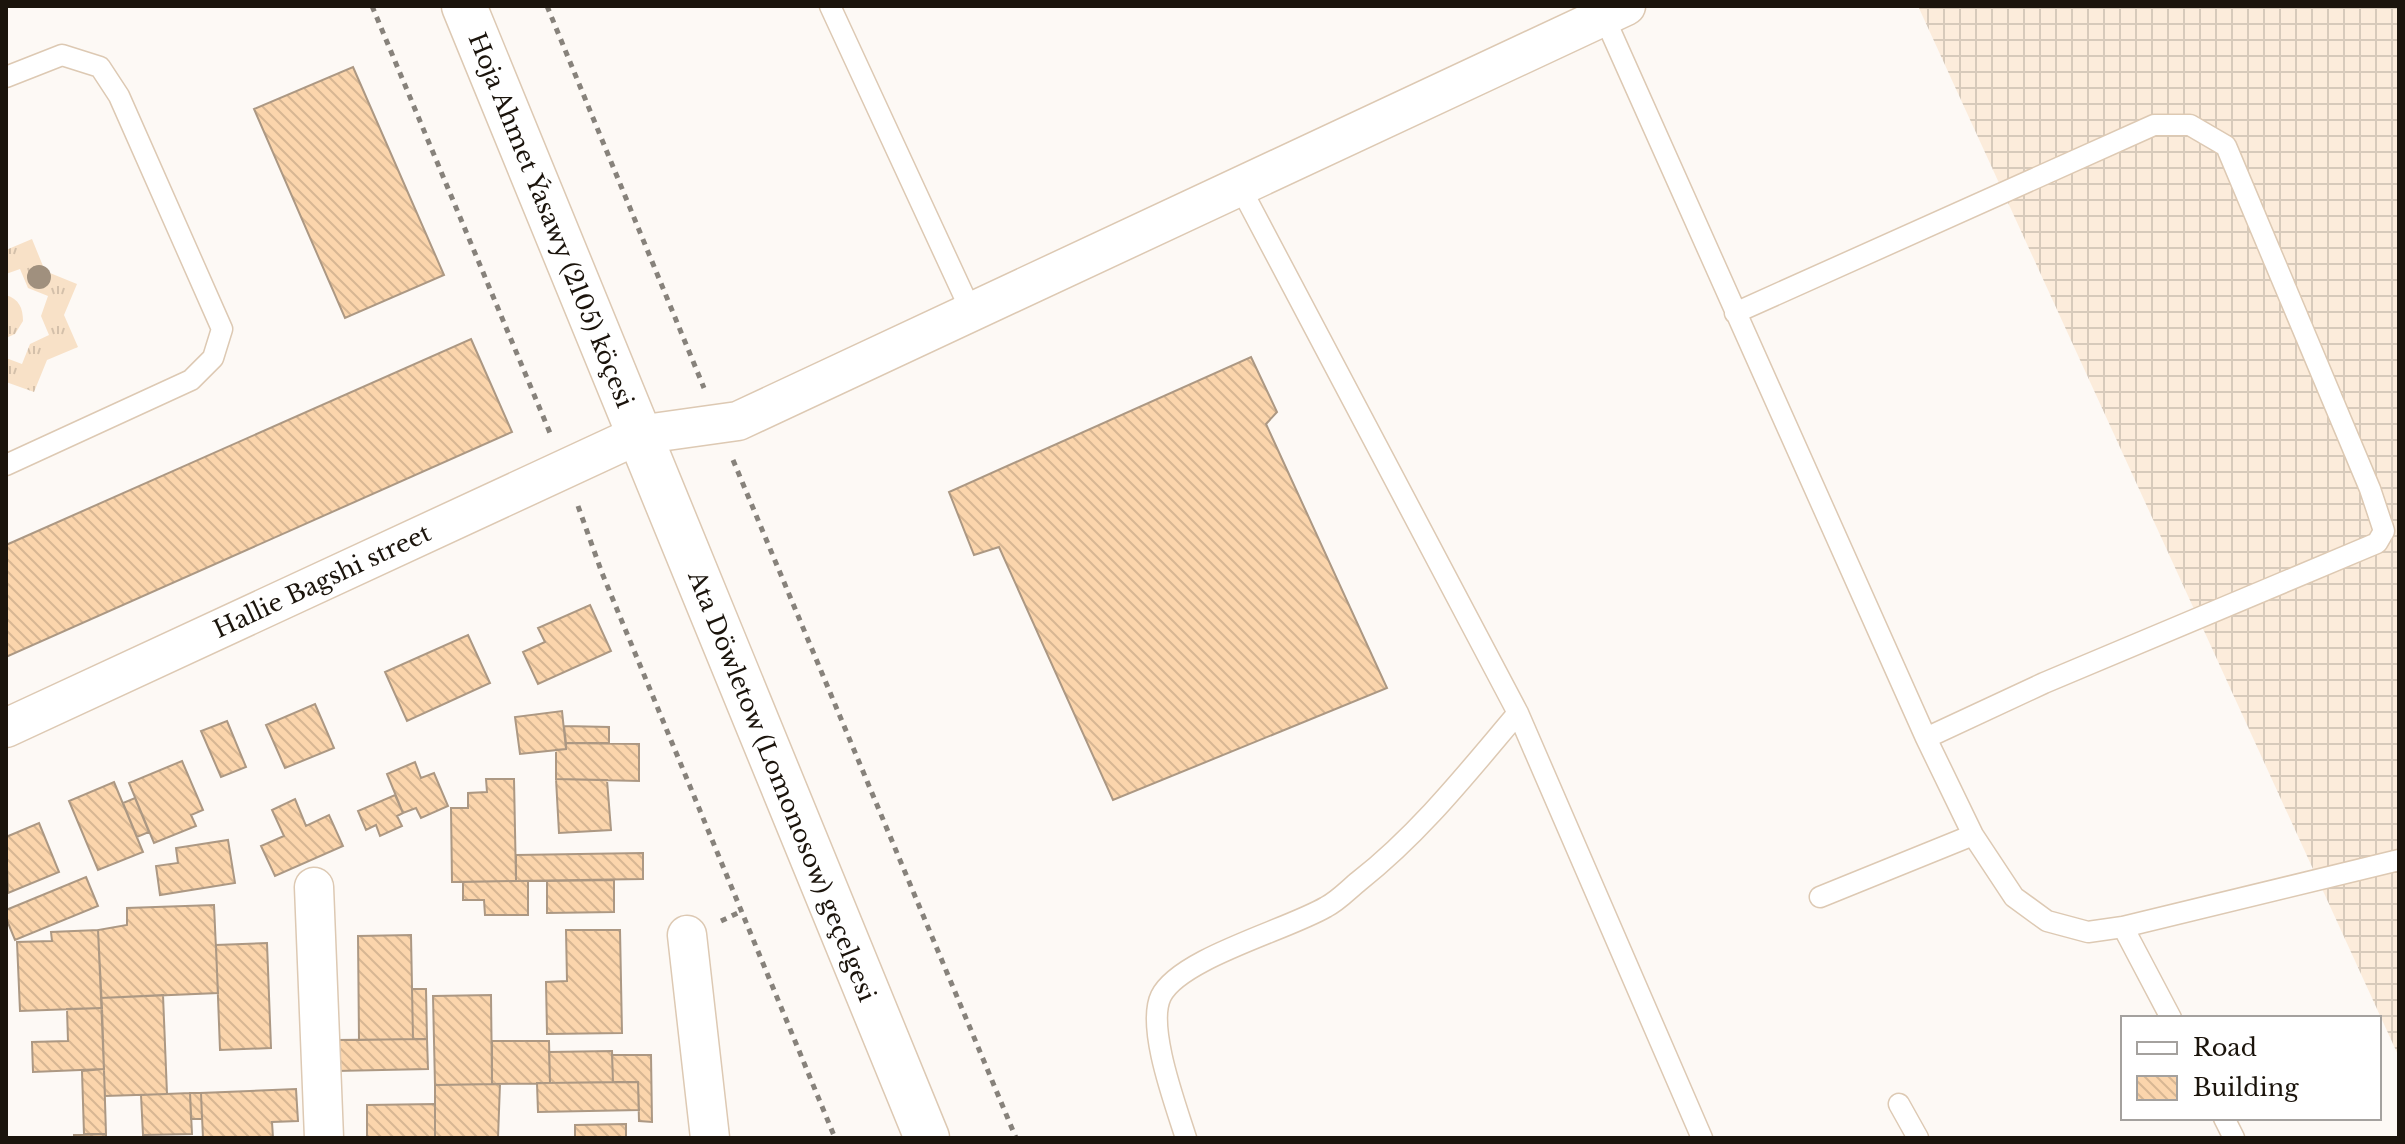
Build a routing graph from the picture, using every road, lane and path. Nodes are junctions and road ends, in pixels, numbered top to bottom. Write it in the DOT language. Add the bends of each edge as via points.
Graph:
graph roads {
  1 [pos="372,6"];
  2 [pos="464,6"];
  3 [pos="547,6"];
  4 [pos="830,6"];
  5 [pos="1610,9"];
  6 [pos="6,77"];
  7 [pos="1239,185"];
  8 [pos="971,311"];
  9 [pos="1735,313"];
  10 [pos="718,424"];
  11 [pos="638,435"];
  12 [pos="6,465"];
  13 [pos="565,468"];
  14 [pos="1518,713"];
  15 [pos="6,728"];
  16 [pos="1926,738"];
  17 [pos="1973,835"];
  18 [pos="2399,860"];
  19 [pos="314,887"];
  20 [pos="1820,897"];
  21 [pos="2123,927"];
  22 [pos="687,935"];
  23 [pos="2170,1016"];
  24 [pos="1899,1104"];
  25 [pos="2225,1120"];
  26 [pos="324,1138"];
  27 [pos="710,1138"];
  28 [pos="835,1138"];
  29 [pos="927,1138"];
  30 [pos="1016,1138"];
  31 [pos="1186,1138"];
  32 [pos="1702,1138"];
  33 [pos="1918,1138"];
  34 [pos="2234,1138"];
  1 -- 13 [label="path"];
  2 -- 11 [label="street, Hoja Ahmet Ýasawy (2105) köçesi"];
  3 -- 10 [label="path"];
  4 -- 8 [label="lane"];
  5 -- 7 [label="street, Hallie Bagshi street"];
  5 -- 9 [label="lane"];
  6 -- 12 [label="lane" via="62,55 100,67 119,96 222,329 213,358 191,380"];
  7 -- 8 [label="street, Hallie Bagshi street"];
  7 -- 14 [label="lane"];
  8 -- 10 [label="street, Hallie Bagshi street" via="738,421"];
  9 -- 16 [label="lane"];
  9 -- 16 [label="lane" via="2154,125 2190,125 2226,146 2384,531 2377,543"];
  10 -- 11 [label="street, Hallie Bagshi street"];
  10 -- 30 [label="path"];
  11 -- 13 [label="street, Hallie Bagshi street"];
  11 -- 29 [label="street, Ata Döwletow (Lomonosow) geçelgesi"];
  13 -- 15 [label="street, Hallie Bagshi street"];
  13 -- 28 [label="path" via="602,573"];
  14 -- 31 [label="lane" via="1385,861 1327,907 1202,962 1175,979 1160,997 1156,1027"];
  14 -- 32 [label="lane"];
  16 -- 17 [label="lane"];
  17 -- 20 [label="lane"];
  17 -- 21 [label="lane" via="2014,897 2047,921 2088,932"];
  18 -- 21 [label="lane"];
  19 -- 26 [label="street"];
  21 -- 23 [label="lane"];
  22 -- 27 [label="street"];
  24 -- 33 [label="lane"];
  25 -- 34 [label="lane"];
}
